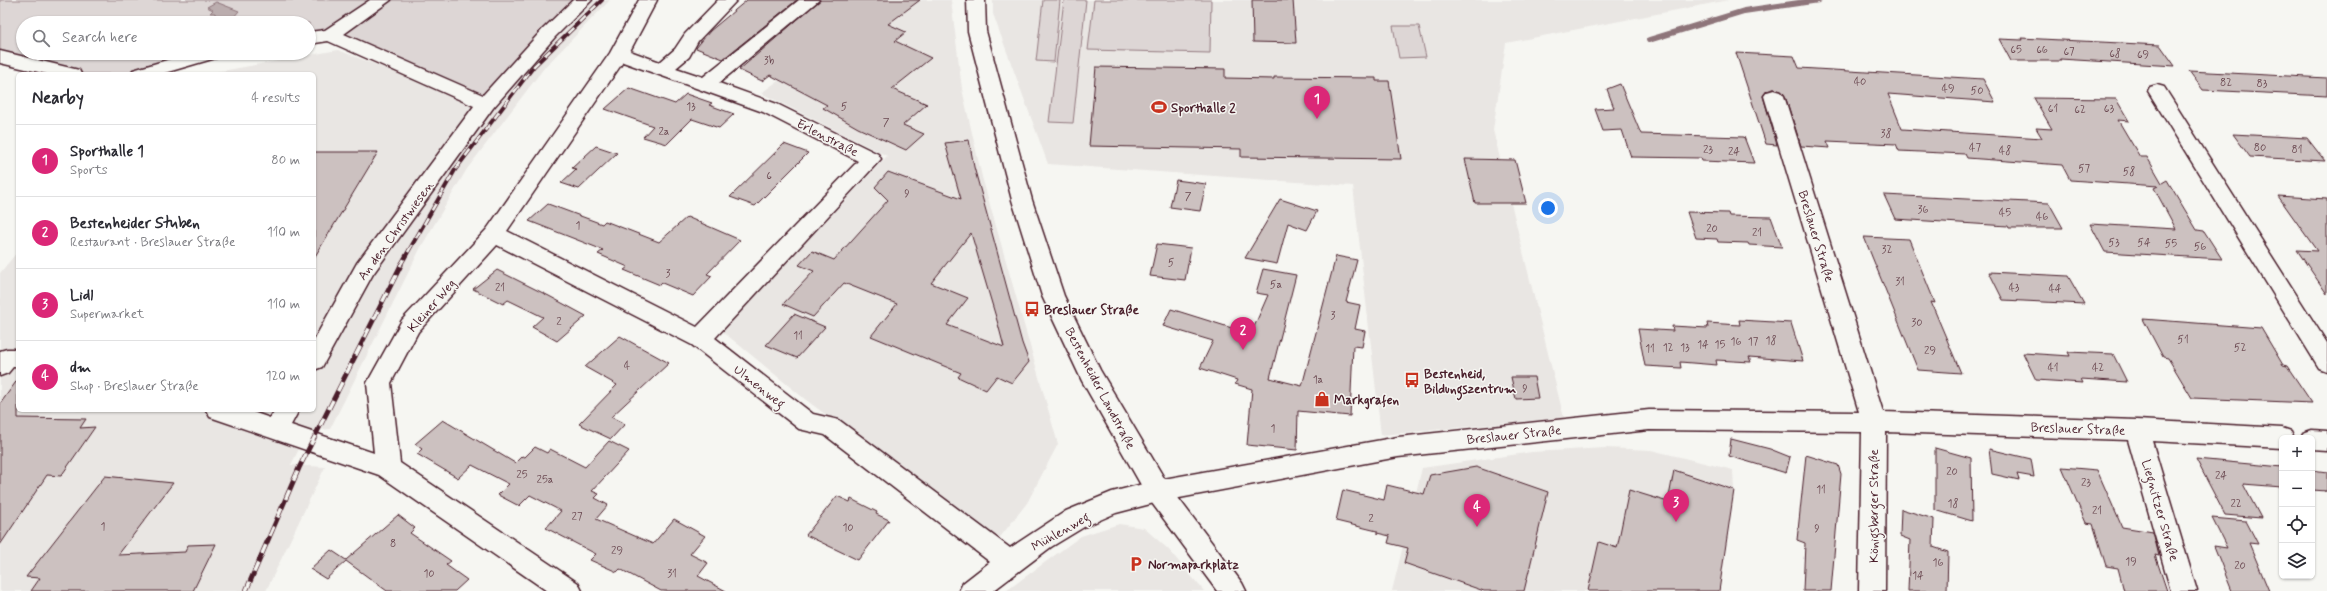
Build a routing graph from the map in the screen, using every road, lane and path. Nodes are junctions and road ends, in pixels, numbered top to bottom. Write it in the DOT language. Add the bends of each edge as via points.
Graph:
graph roads {
  1 [pos="382,0"];
  2 [pos="583,0"];
  3 [pos="648,0"];
  4 [pos="728,0"];
  5 [pos="810,0"];
  6 [pos="976,0"];
  7 [pos="330,35"];
  8 [pos="316,37"];
  9 [pos="619,54"];
  10 [pos="0,57"];
  11 [pos="188,60"];
  12 [pos="663,70"];
  13 [pos="64,72"];
  14 [pos="147,72"];
  15 [pos="705,85"];
  16 [pos="2157,91"];
  17 [pos="1774,96"];
  18 [pos="486,104"];
  19 [pos="494,234"];
  20 [pos="700,339"];
  21 [pos="316,357"];
  22 [pos="2327,362"];
  23 [pos="231,412"];
  24 [pos="281,420"];
  25 [pos="1874,422"];
  26 [pos="2137,430"];
  27 [pos="2279,438"];
  28 [pos="2315,440"];
  29 [pos="2327,441"];
  30 [pos="388,468"];
  31 [pos="1158,491"];
  32 [pos="1008,563"];
  33 [pos="570,591"];
  34 [pos="972,591"];
  35 [pos="1232,591"];
  36 [pos="1872,591"];
  37 [pos="2184,591"];
  1 -- 7 [label="street"];
  2 -- 18 [label="street, An den Christwiesen" via="549,33"];
  3 -- 9 [label="street, Kleiner Weg"];
  4 -- 12 [label="street" via="691,38 682,53"];
  5 -- 15 [label="street"];
  6 -- 31 [label="street, Bestenheider Landstraße" via="979,39 1022,200 1052,296 1090,374"];
  7 -- 8 [label="street"];
  7 -- 18 [label="street"];
  9 -- 12 [label="street, Erlenstraße"];
  9 -- 19 [label="street, Kleiner Weg"];
  10 -- 13 [label="street"];
  11 -- 14 [label="street"];
  12 -- 15 [label="street, Erlenstraße"];
  15 -- 20 [label="street, Erlenstraße" via="770,108 871,159"];
  16 -- 22 [label="street"];
  17 -- 25 [label="street, Breslauer Straße"];
  18 -- 21 [label="street, An den Christwiesen" via="365,269"];
  19 -- 20 [label="street, Ulmenweg"];
  19 -- 30 [label="street, Kleiner Weg" via="410,326 379,384"];
  20 -- 32 [label="street, Ulmenweg" via="807,422 831,427 997,552"];
  23 -- 24 [label="street"];
  24 -- 30 [label="street"];
  25 -- 26 [label="street, Breslauer Straße"];
  25 -- 31 [label="street, Breslauer Straße" via="1642,420 1398,447"];
  25 -- 36 [label="street, Königsberger Straße"];
  26 -- 27 [label="street, Breslauer Straße"];
  26 -- 37 [label="street, Liegnitzer Straße"];
  28 -- 29 [label="street"];
  30 -- 33 [label="street"];
  31 -- 32 [label="street, Mühlenweg" via="1112,503 1075,519"];
  31 -- 35 [label="street, Bestenheider Landstraße"];
  32 -- 34 [label="street, Mühlenweg"];
}
